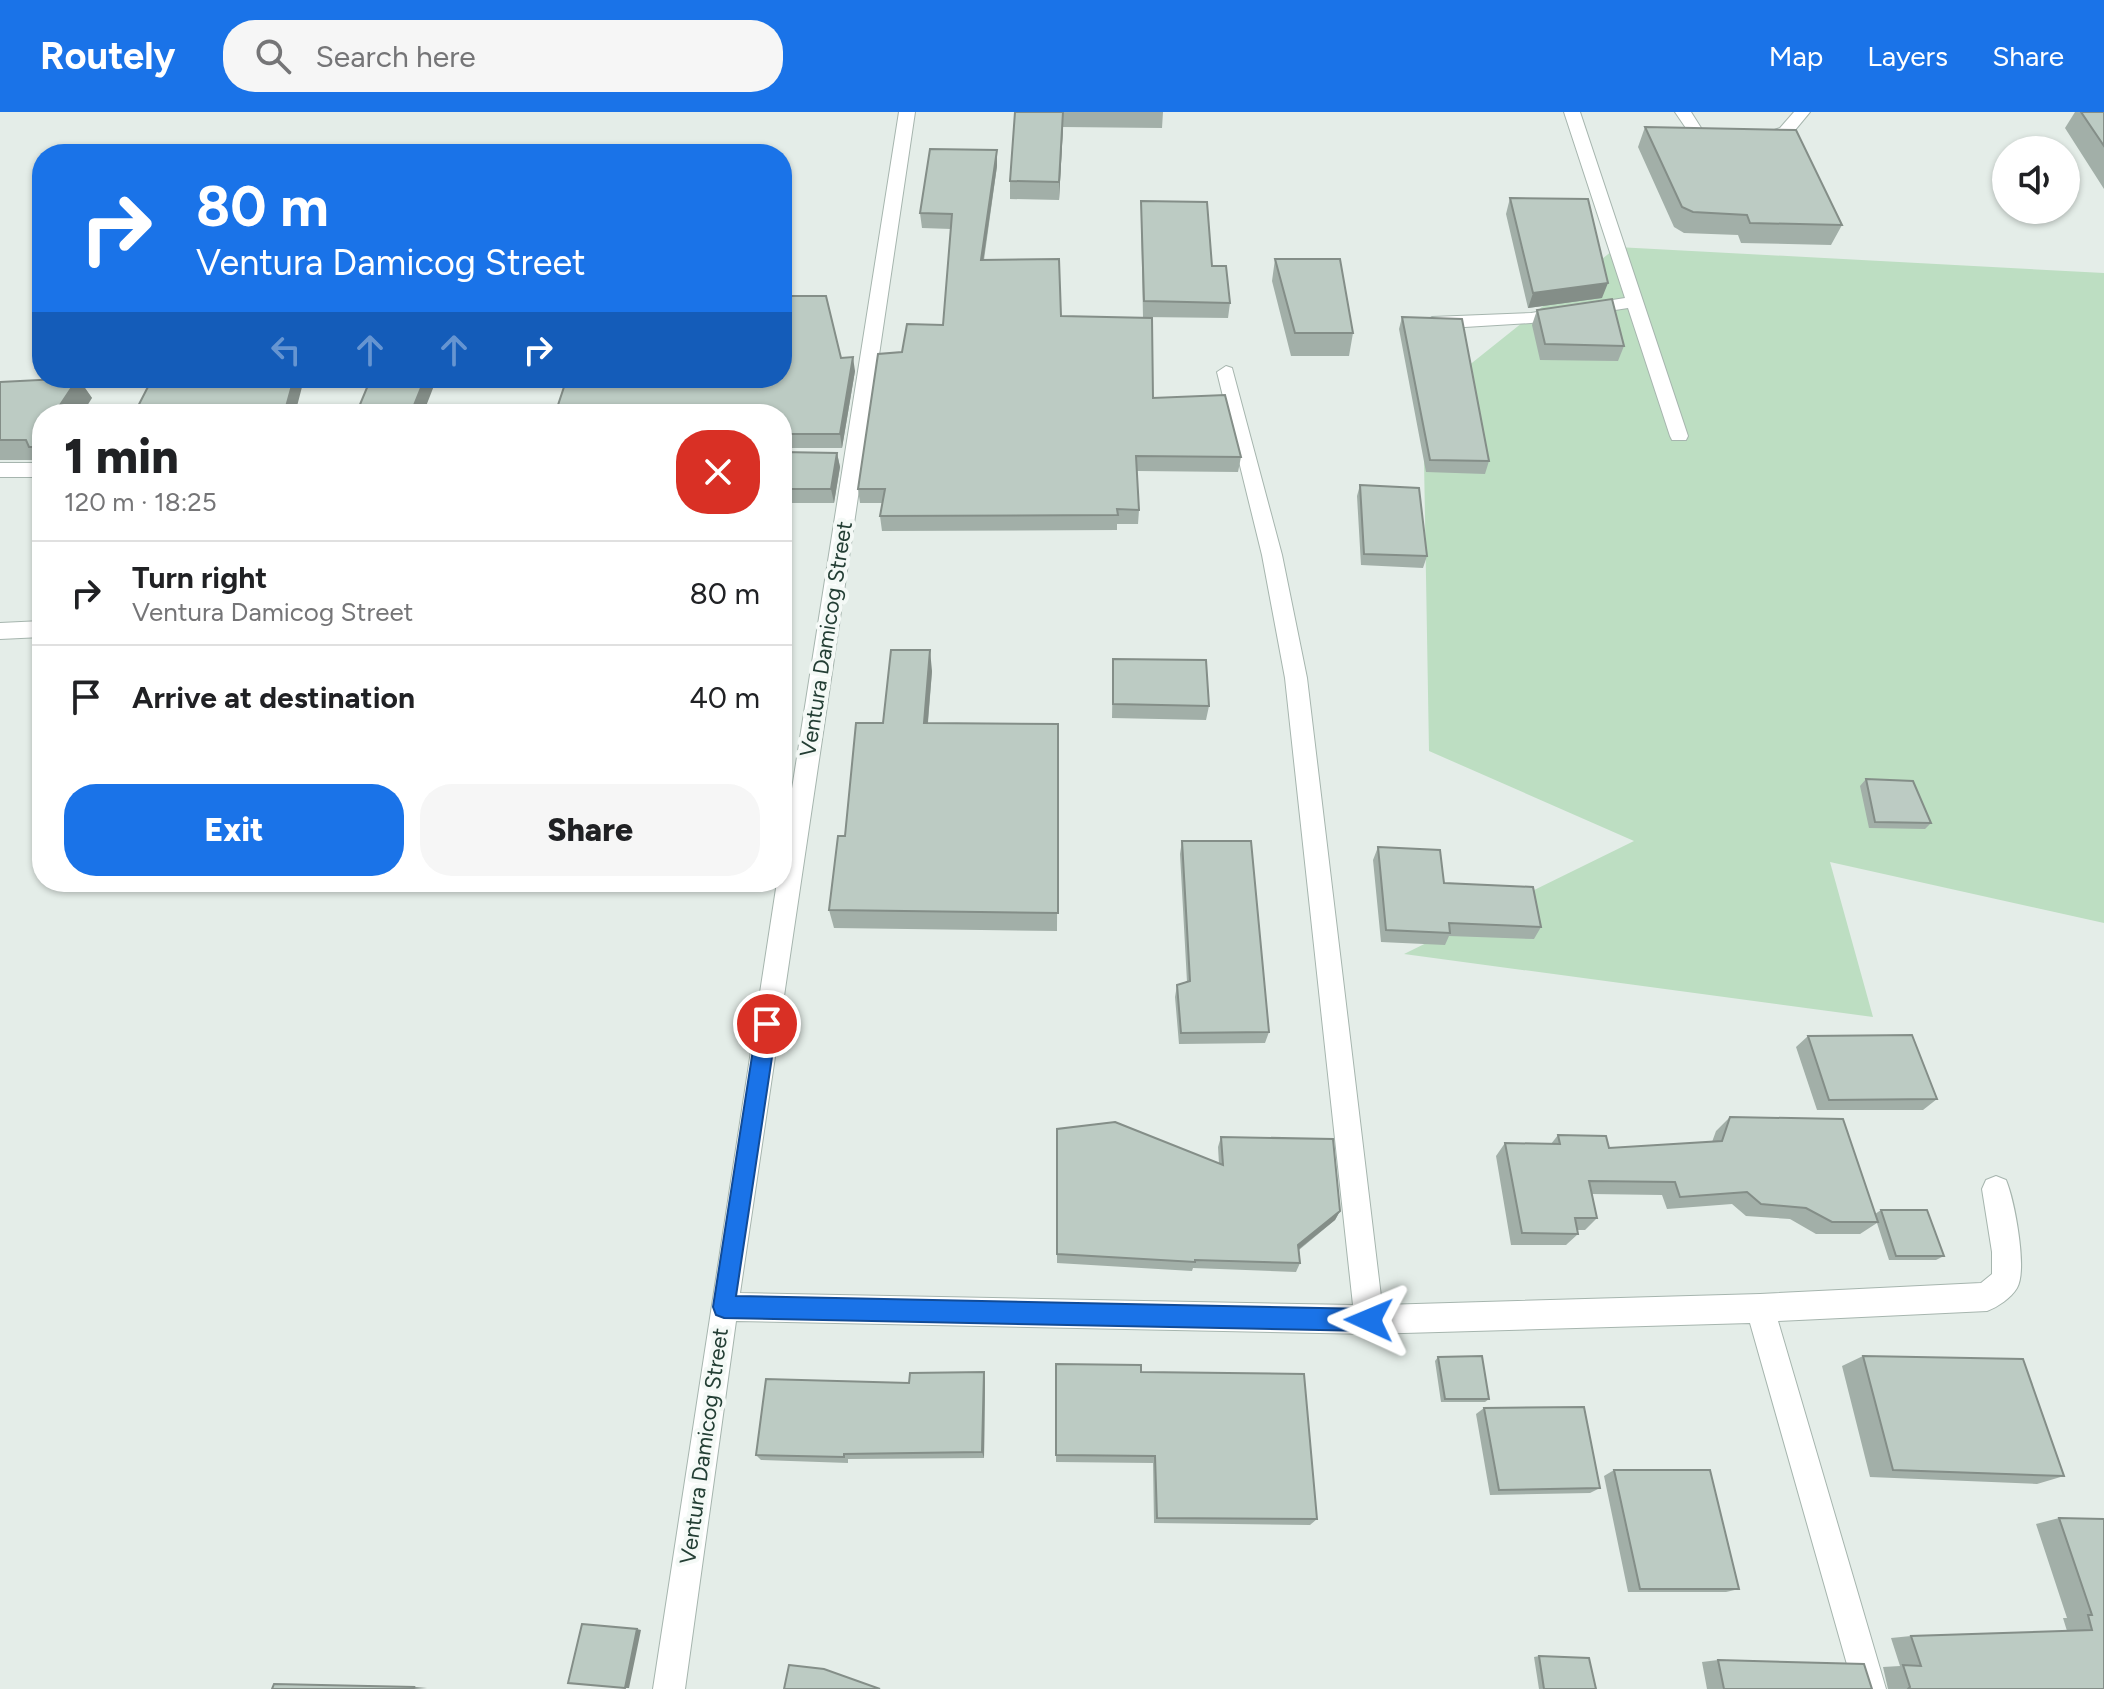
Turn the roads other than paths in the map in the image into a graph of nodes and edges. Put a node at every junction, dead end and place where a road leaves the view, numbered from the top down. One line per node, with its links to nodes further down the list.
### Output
1 (907, 112): 13 (street, Ventura Damicog Street)
2 (1572, 112): 5 (street)
3 (1683, 112): 4 (street)
4 (1802, 112)
5 (1635, 302): 6 (street); 8 (street)
6 (1429, 323)
7 (1226, 372): 18 (street)
8 (1679, 436)
9 (0, 470): 10 (street)
10 (32, 470)
11 (32, 629): 12 (street)
12 (0, 631)
13 (792, 834)
14 (784, 892): 16 (street, Ventura Damicog Street)
15 (1996, 1189): 17 (street)
16 (724, 1307): 18 (street); 19 (street, Ventura Damicog Street)
17 (1760, 1308): 18 (street); 20 (street)
18 (1369, 1320)
19 (669, 1689)
20 (1870, 1689)

